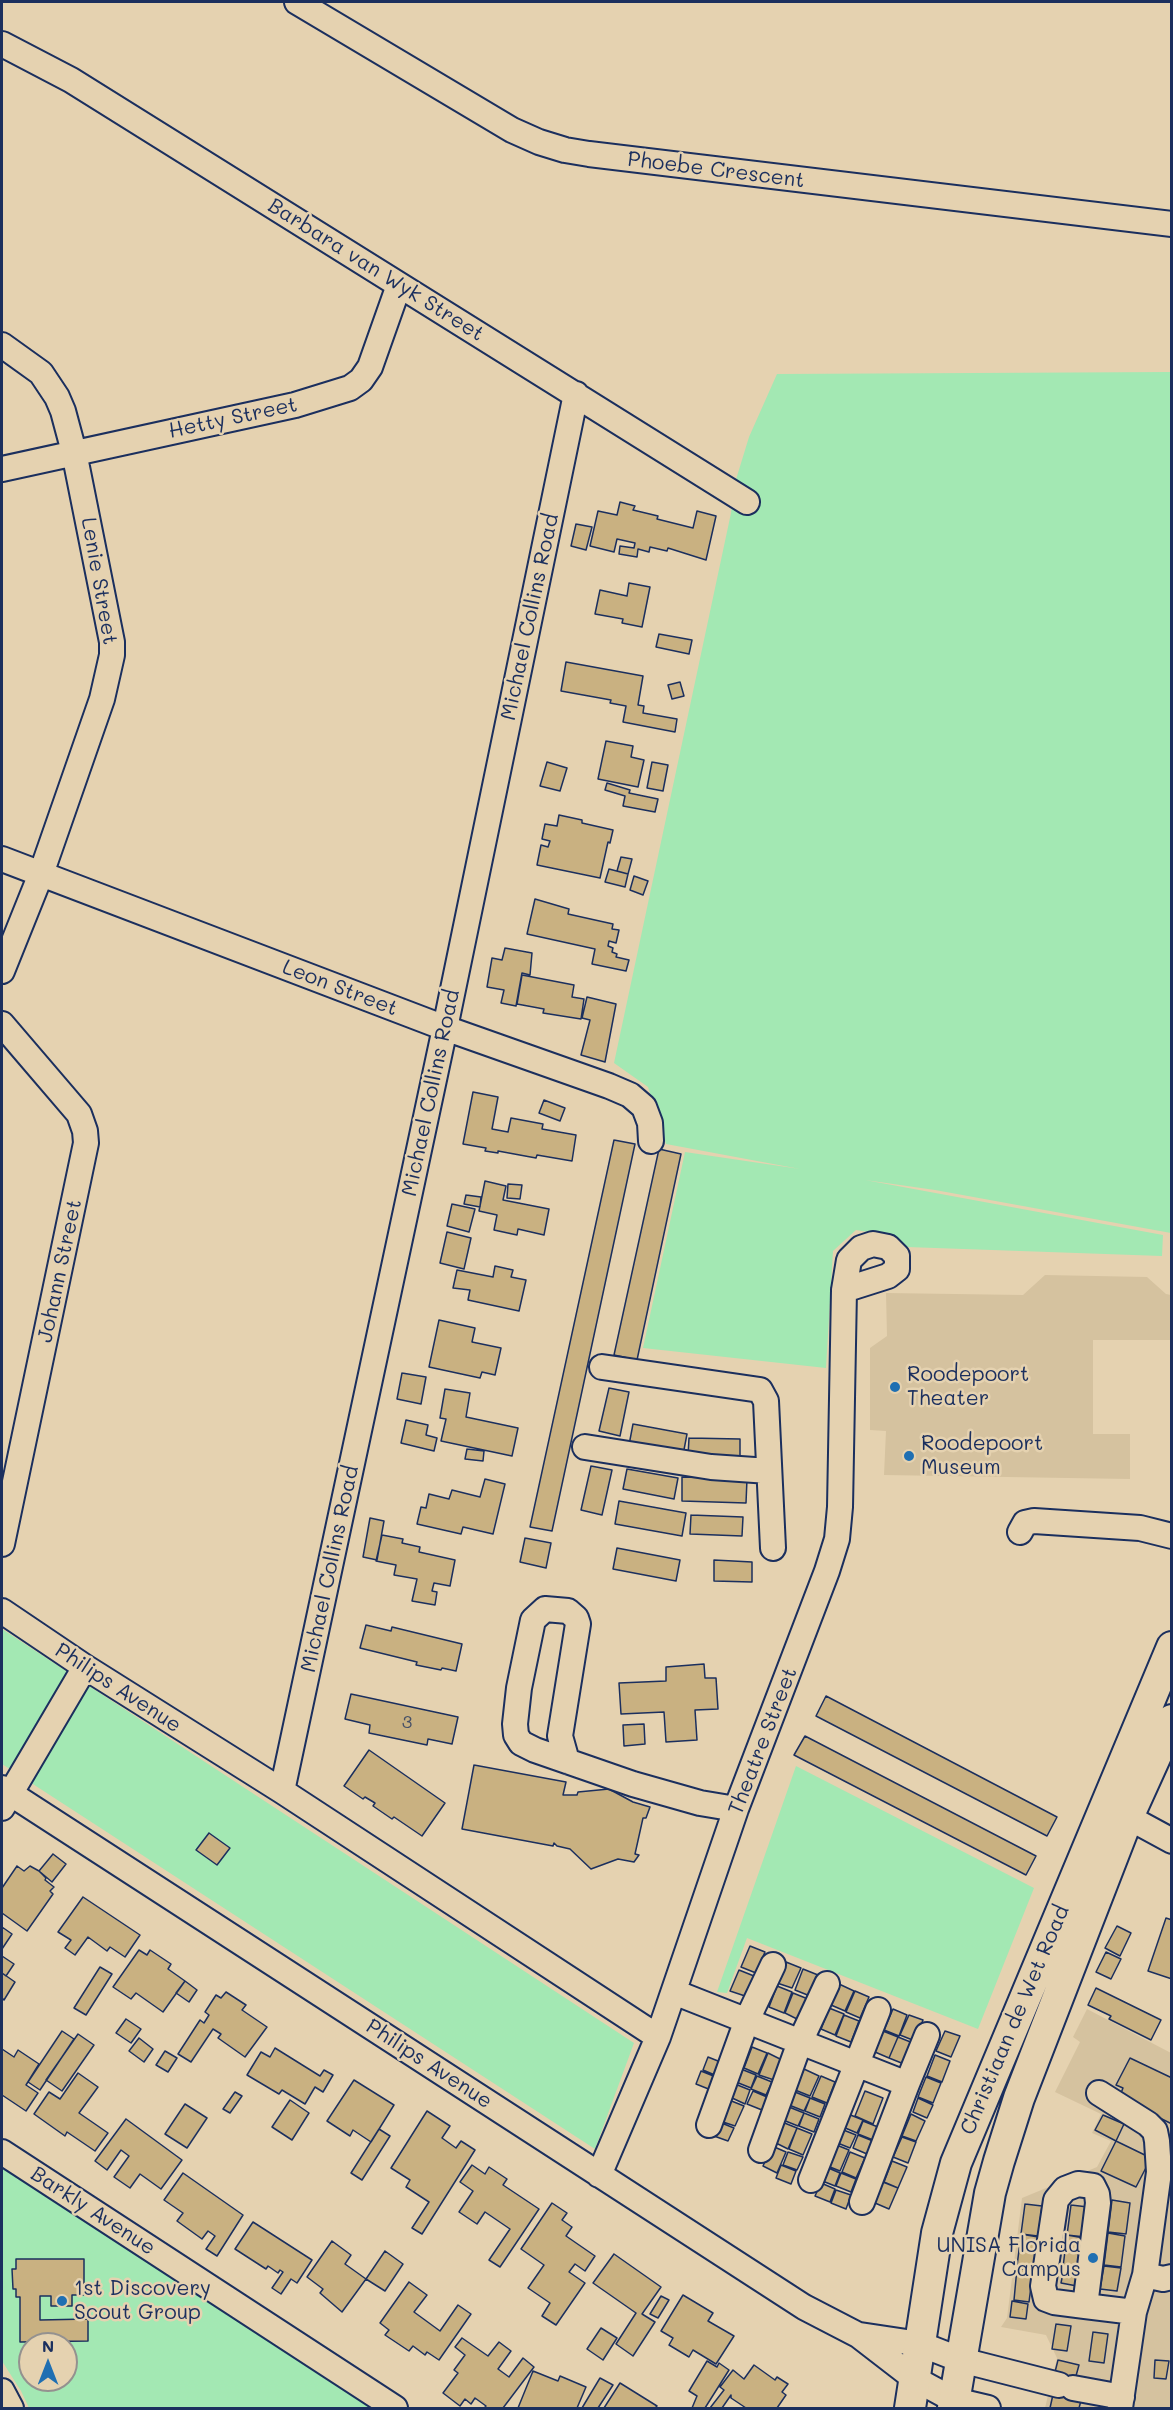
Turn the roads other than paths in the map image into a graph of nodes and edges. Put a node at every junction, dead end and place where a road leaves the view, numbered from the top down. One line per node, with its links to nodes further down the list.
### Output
1 (297, 2): 3 (street, Phoebe Crescent)
2 (2, 44): 4 (street, Barbara van Wyk Street)
3 (1172, 224)
4 (399, 285): 6 (street, Barbara van Wyk Street); 7 (street, Hetty Street)
5 (2, 345): 7 (street, Lenie Street)
6 (576, 394): 9 (street, Barbara van Wyk Street); 14 (street, Michael Collins Road)
7 (74, 452): 8 (street, Hetty Street); 11 (street, Lenie Street)
8 (2, 469)
9 (747, 502)
10 (2, 859): 11 (street, Leon Street)
11 (41, 874): 12 (street, Lenie Street); 14 (street, Leon Street)
12 (2, 971)
13 (2, 1024): 22 (street, Johann Street)
14 (445, 1028): 15 (street, Leon Street); 29 (street, Michael Collins Road)
15 (651, 1141)
16 (844, 1290): 31 (street, Theatre Street)
17 (602, 1367): 19 (street)
18 (585, 1447): 19 (street)
19 (769, 1471): 23 (street)
20 (1020, 1532): 21 (street)
21 (1172, 1536)
22 (2, 1544)
23 (773, 1548)
24 (2, 1611): 26 (street, Philips Avenue)
25 (1172, 1647): 32 (main road, Christiaan de Wet Road)
26 (85, 1667): 29 (street, Philips Avenue); 30 (street)
27 (1172, 1720): 32 (main road, Christiaan de Wet Road)
28 (567, 1761): 28 (street); 31 (street)
29 (282, 1791): 40 (street, Philips Avenue)
30 (5, 1797): 48 (street, Philips Avenue)
31 (736, 1809): 36 (street, Theatre Street)
32 (1117, 1811): 33 (street); 56 (main road, Christiaan de Wet Road); 57 (main road, Christiaan de Wet Road)
33 (1172, 1841)
34 (773, 1965): 38 (street)
35 (827, 1984): 41 (street)
36 (674, 1992): 38 (street); 40 (street, Theatre Street)
37 (878, 2010): 42 (street)
38 (747, 2020): 41 (street); 45 (street)
39 (927, 2035): 43 (street)
40 (658, 2037): 48 (street, Theatre Street)
41 (800, 2042): 42 (street); 46 (street)
42 (855, 2064): 43 (street); 49 (street)
43 (907, 2084): 50 (street)
44 (1099, 2093): 51 (street)
45 (709, 2125)
46 (761, 2150)
47 (2, 2151): 63 (street, Barkly Avenue)
48 (599, 2175): 55 (street, Philips Avenue)
49 (811, 2180)
50 (862, 2202)
51 (1145, 2275): 52 (street); 54 (street)
52 (1172, 2277)
53 (1085, 2306): 53 (street); 54 (street)
54 (1134, 2312): 60 (street)
55 (858, 2335): 56 (street, Philips Avenue); 58 (street, Philips Avenue)
56 (920, 2344): 57 (street, Philips Avenue); 58 (main road, Christiaan de Wet Road)
57 (961, 2360): 60 (street, Philips Avenue); 61 (main road, Christiaan de Wet Road)
58 (915, 2379): 61 (street, Philips Avenue); 64 (main road, Christiaan de Wet Road)
59 (2, 2391): 62 (street)
60 (1121, 2403)
61 (953, 2404): 65 (street, Philips Avenue)
62 (11, 2409)
63 (395, 2409)
64 (910, 2409)
65 (988, 2409)

